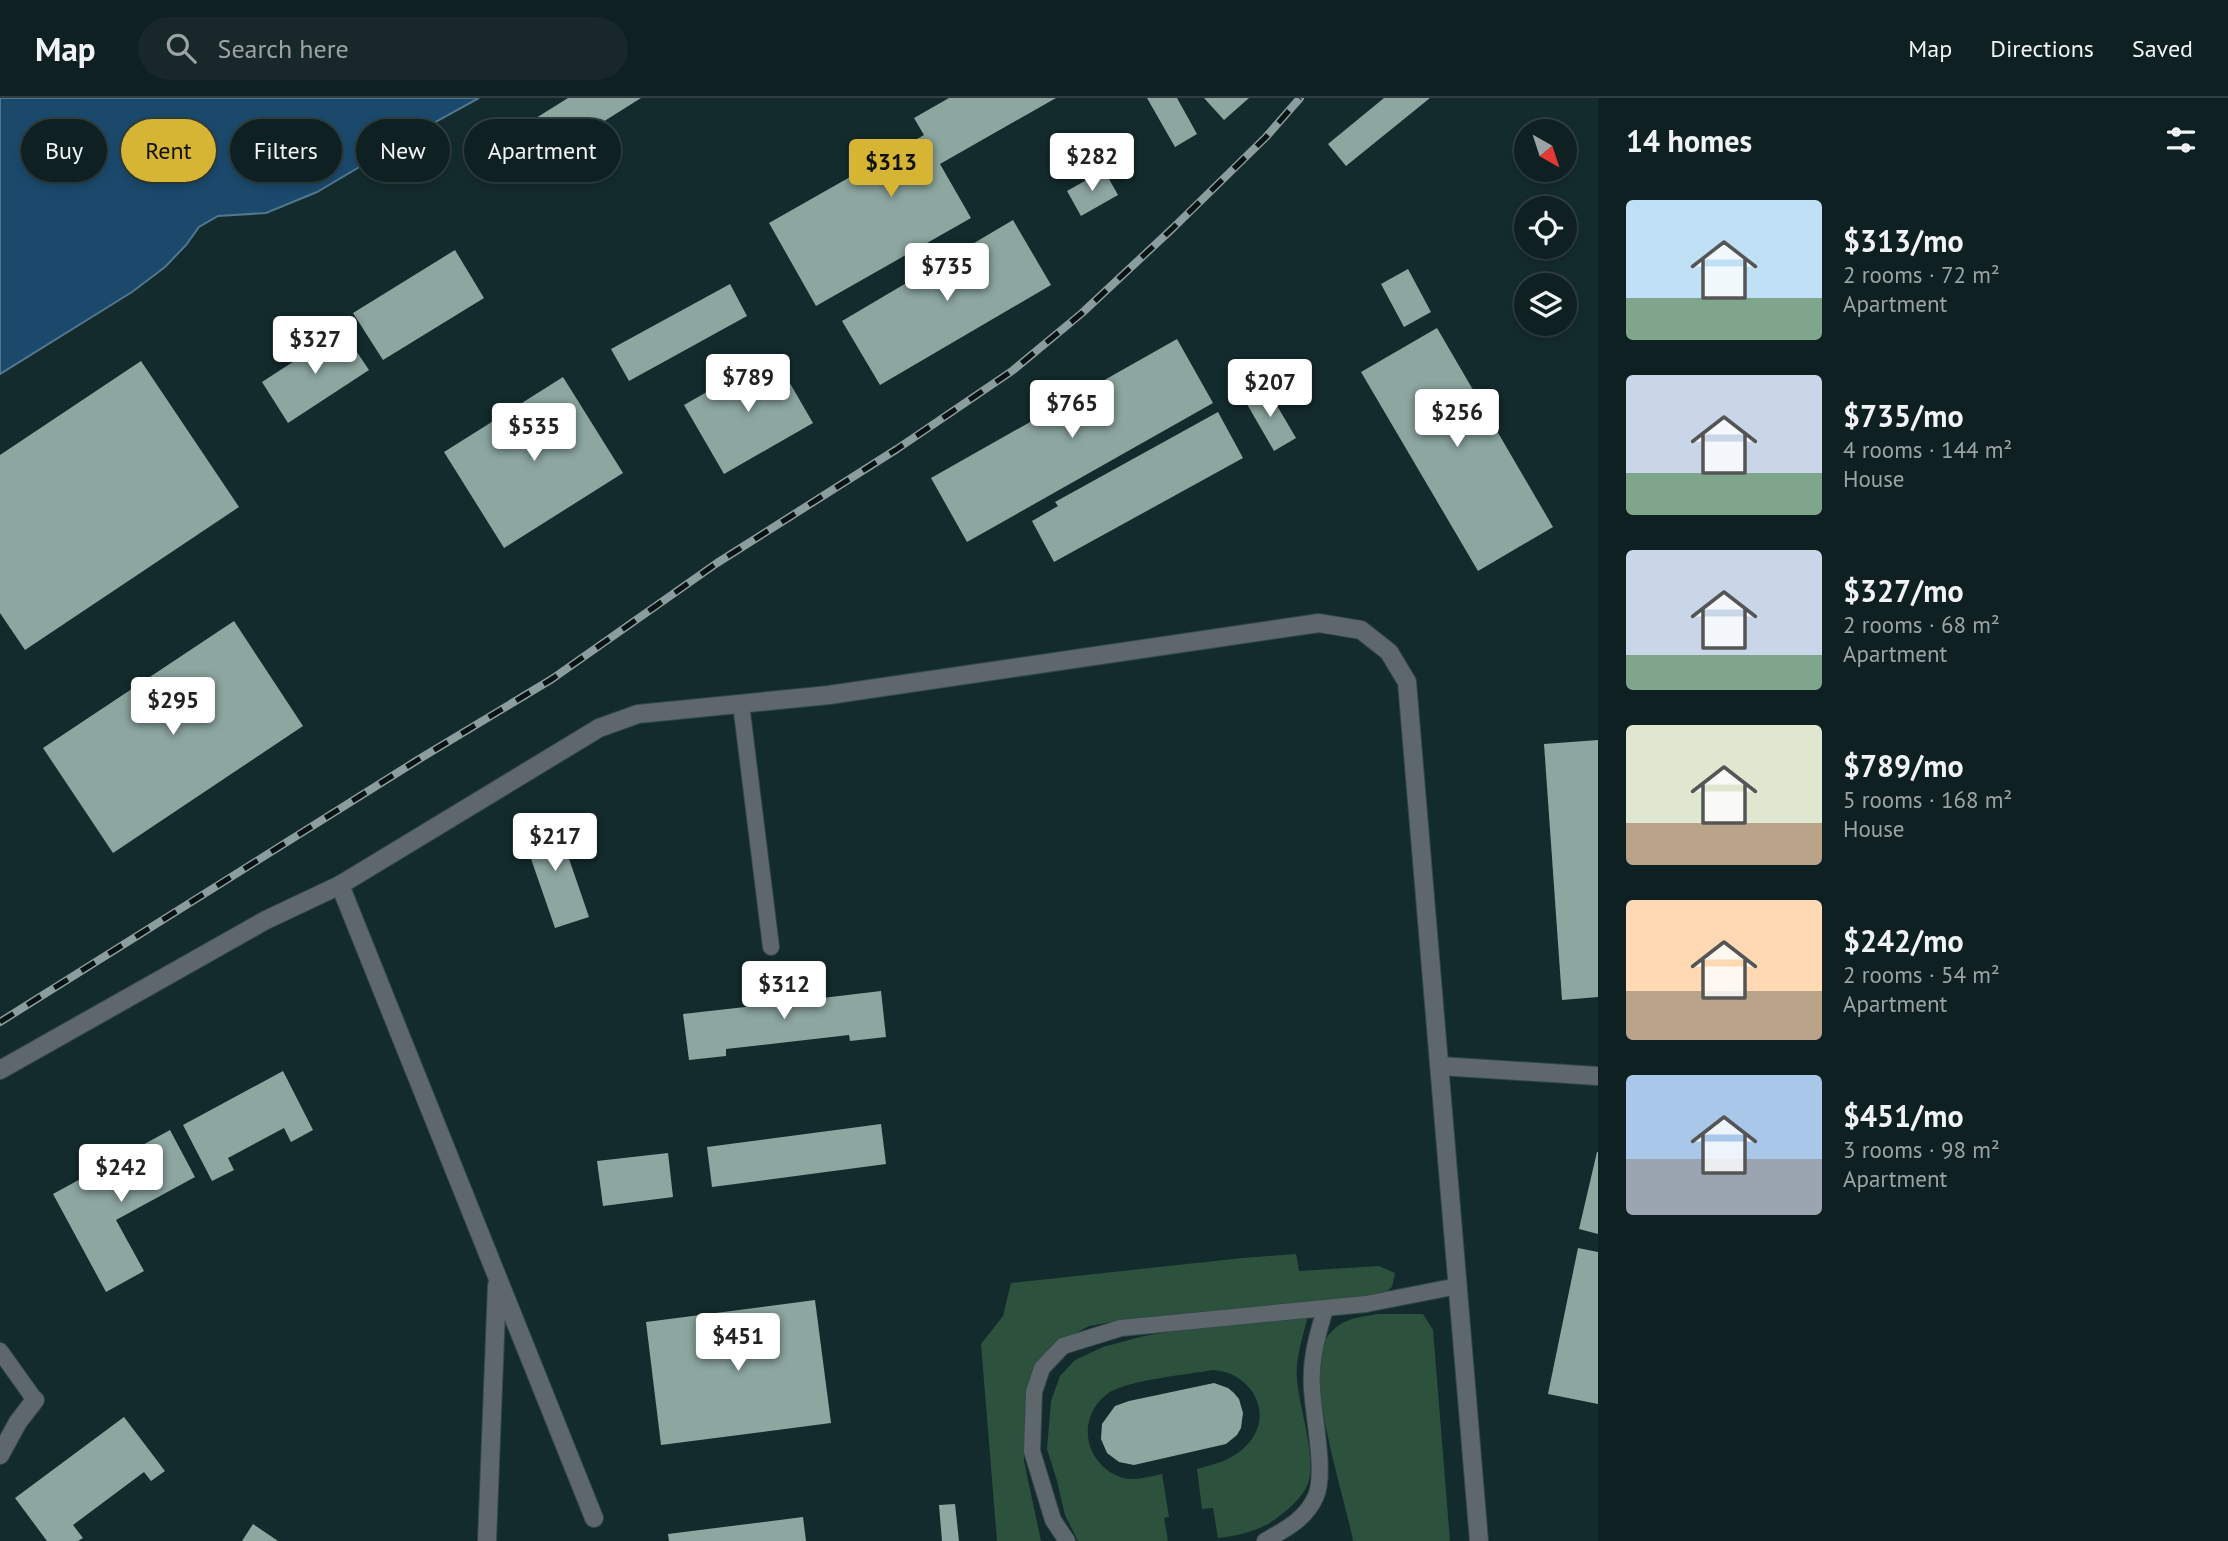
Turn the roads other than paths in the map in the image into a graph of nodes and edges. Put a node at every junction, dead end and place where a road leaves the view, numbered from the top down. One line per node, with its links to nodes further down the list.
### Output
1 (741, 704): 2 (street); 3 (lane); 4 (street)
2 (340, 885): 5 (street); 7 (street)
3 (771, 947)
4 (1440, 1066): 6 (street); 8 (street)
5 (0, 1070)
6 (1598, 1076)
7 (497, 1278): 13 (street); 14 (street)
8 (1458, 1286): 9 (lane); 17 (street)
9 (1325, 1309): 15 (lane); 16 (lane)
10 (0, 1351): 11 (lane)
11 (35, 1400): 12 (street)
12 (0, 1455)
13 (594, 1518)
14 (487, 1541)
15 (1067, 1541)
16 (1265, 1541)
17 (1479, 1541)

